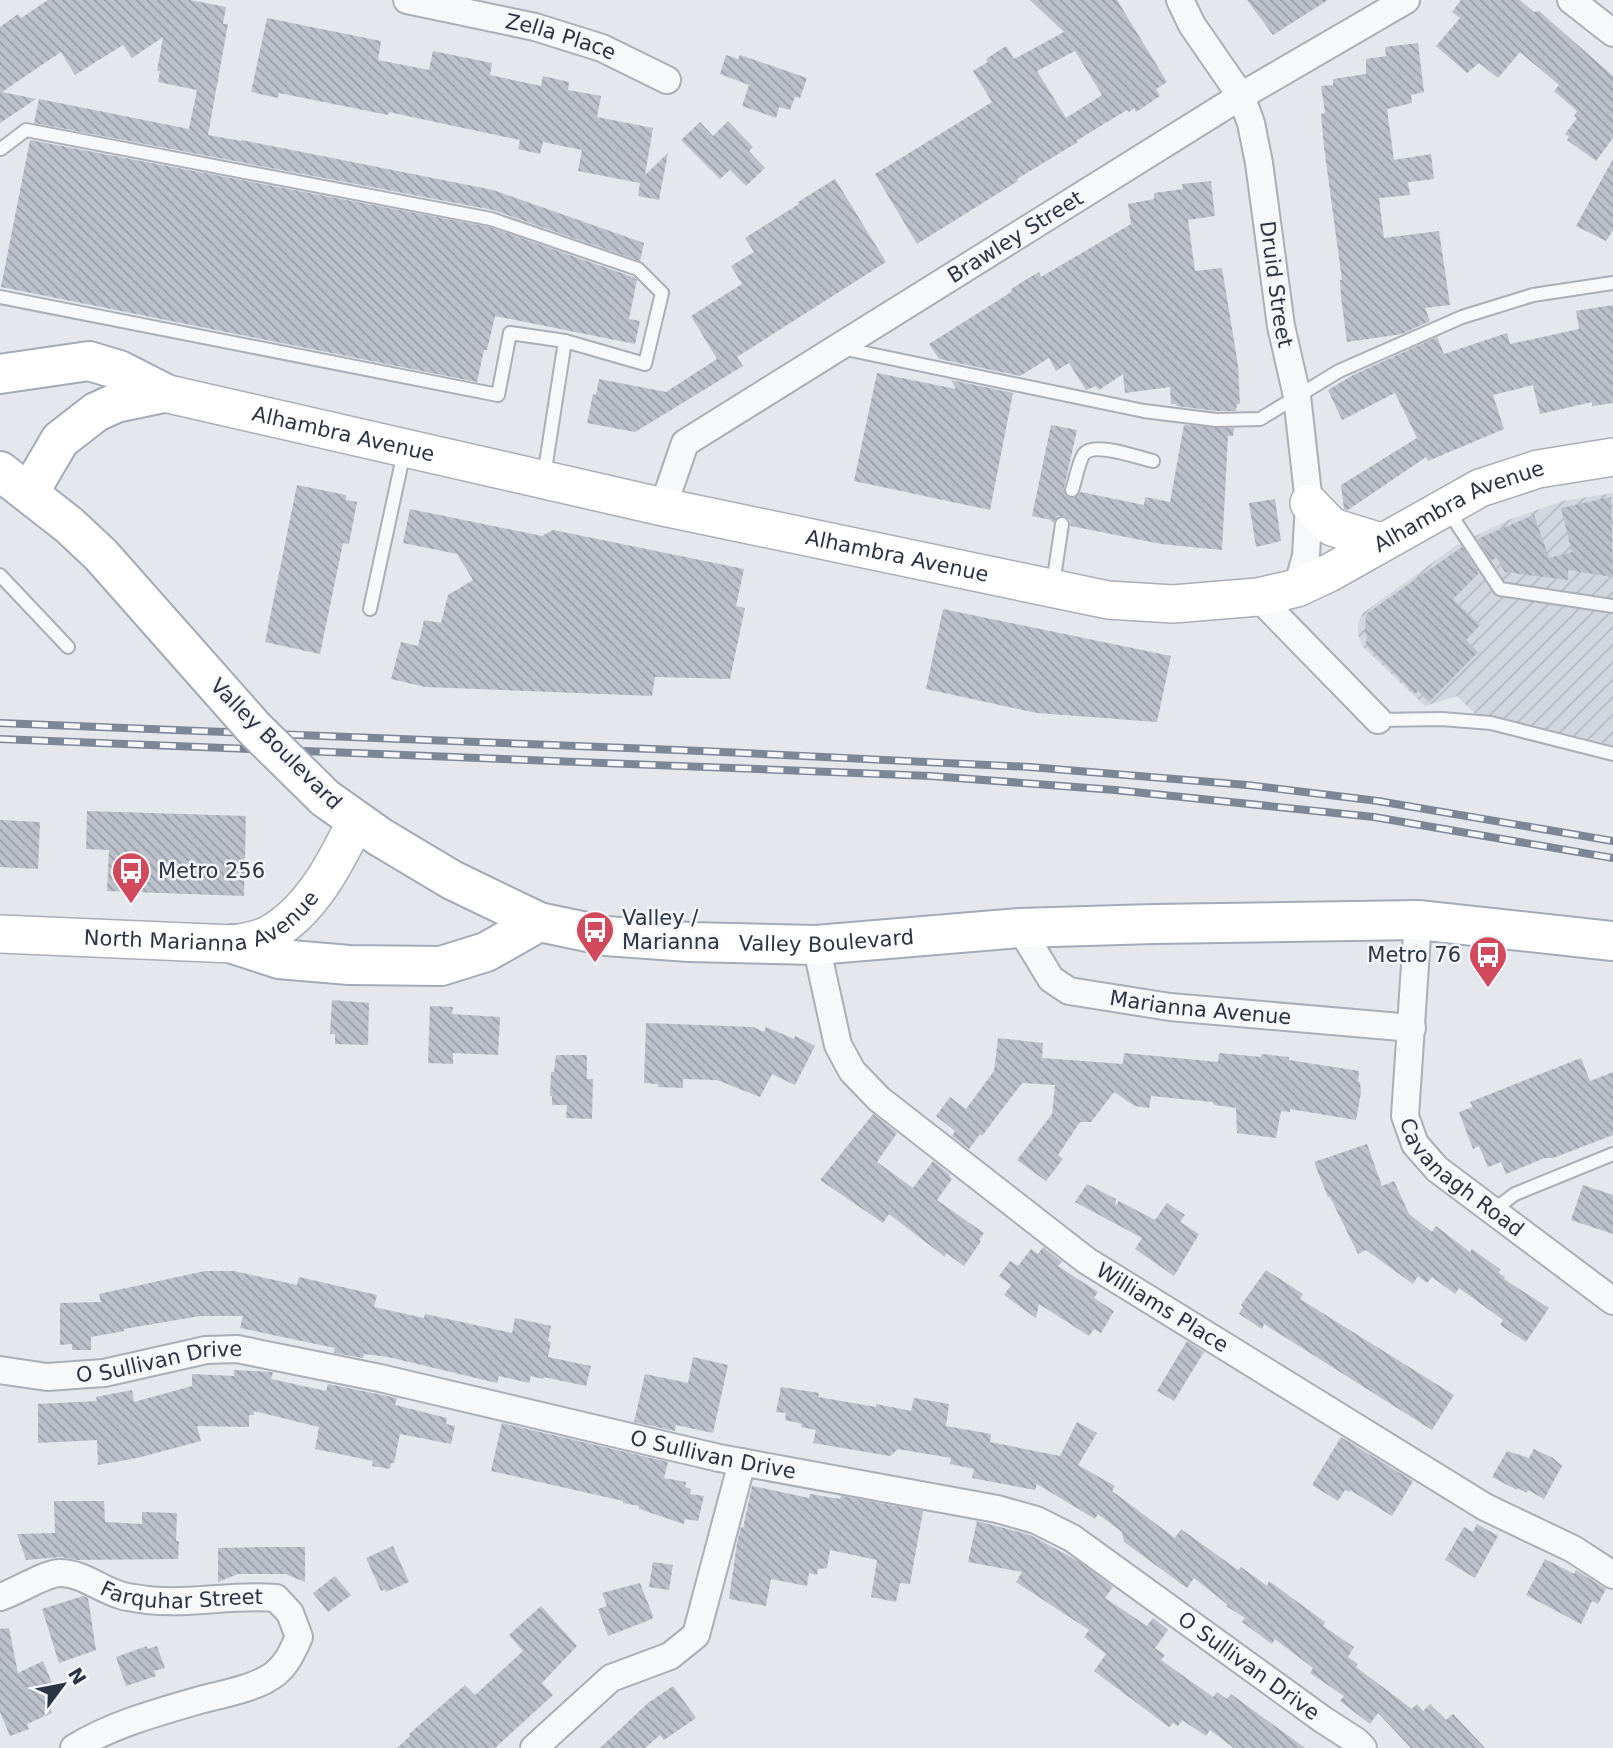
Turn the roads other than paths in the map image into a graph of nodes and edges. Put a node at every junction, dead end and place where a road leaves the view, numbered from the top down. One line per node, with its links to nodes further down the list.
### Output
1 (407, 0): 6 (street, Zella Place)
2 (1180, 0): 7 (street, Druid Street)
3 (1406, 0): 7 (street, Brawley Street)
4 (1571, 0): 5 (street)
5 (1613, 33)
6 (667, 80)
7 (1241, 96): 12 (street, Brawley Street); 15 (street, Druid Street)
8 (0, 150): 11 (lane)
9 (1613, 283): 15 (lane)
10 (0, 297): 11 (lane)
11 (565, 341): 19 (lane)
12 (839, 348): 15 (lane); 23 (street, Brawley Street)
13 (0, 374): 14 (main road)
14 (164, 393): 16 (main road, Alhambra Avenue); 20 (main road)
15 (1297, 396): 22 (street, Druid Street)
16 (405, 448): 19 (main road, Alhambra Avenue); 32 (lane)
17 (1613, 457): 24 (main road, Alhambra Avenue)
18 (1153, 461): 21 (lane)
19 (544, 480): 23 (main road, Alhambra Avenue)
20 (15, 482): 36 (main road, Valley Boulevard, bridge)
21 (1072, 490)
22 (1308, 503): 26 (main road); 29 (street, Druid Street)
23 (663, 507): 28 (main road, Alhambra Avenue)
24 (1446, 507): 26 (main road, Alhambra Avenue); 31 (lane)
25 (1062, 524): 28 (lane)
26 (1381, 542): 29 (main road, Alhambra Avenue)
27 (0, 575): 33 (lane)
28 (1052, 588): 30 (main road, Alhambra Avenue)
29 (1297, 588): 30 (main road, Alhambra Avenue)
30 (1258, 597): 34 (street)
31 (1613, 606)
32 (370, 609)
33 (68, 647)
34 (1378, 720): 35 (lane)
35 (1613, 754)
36 (356, 821): 38 (main road, Valley Boulevard); 42 (main road, North Marianna Avenue)
37 (1418, 920): 39 (main road, Valley Boulevard); 41 (main road, Valley Boulevard); 44 (street, Cavanagh Road)
38 (539, 922): 42 (main road); 43 (main road, Valley Boulevard)
39 (1020, 928): 43 (main road, Valley Boulevard); 44 (street, Marianna Avenue)
40 (0, 934): 42 (main road, North Marianna Avenue)
41 (1613, 941)
42 (233, 944)
43 (816, 945): 50 (street, Williams Place)
44 (1412, 1028): 46 (street, Cavanagh Road)
45 (1613, 1154): 46 (lane)
46 (1492, 1211): 47 (street, Cavanagh Road)
47 (1613, 1301)
48 (0, 1370): 49 (street, O Sullivan Drive)
49 (742, 1462): 53 (street); 54 (street, O Sullivan Drive)
50 (1613, 1575)
51 (0, 1597): 52 (street, Farquhar Street)
52 (74, 1748)
53 (534, 1748)
54 (1363, 1748)

